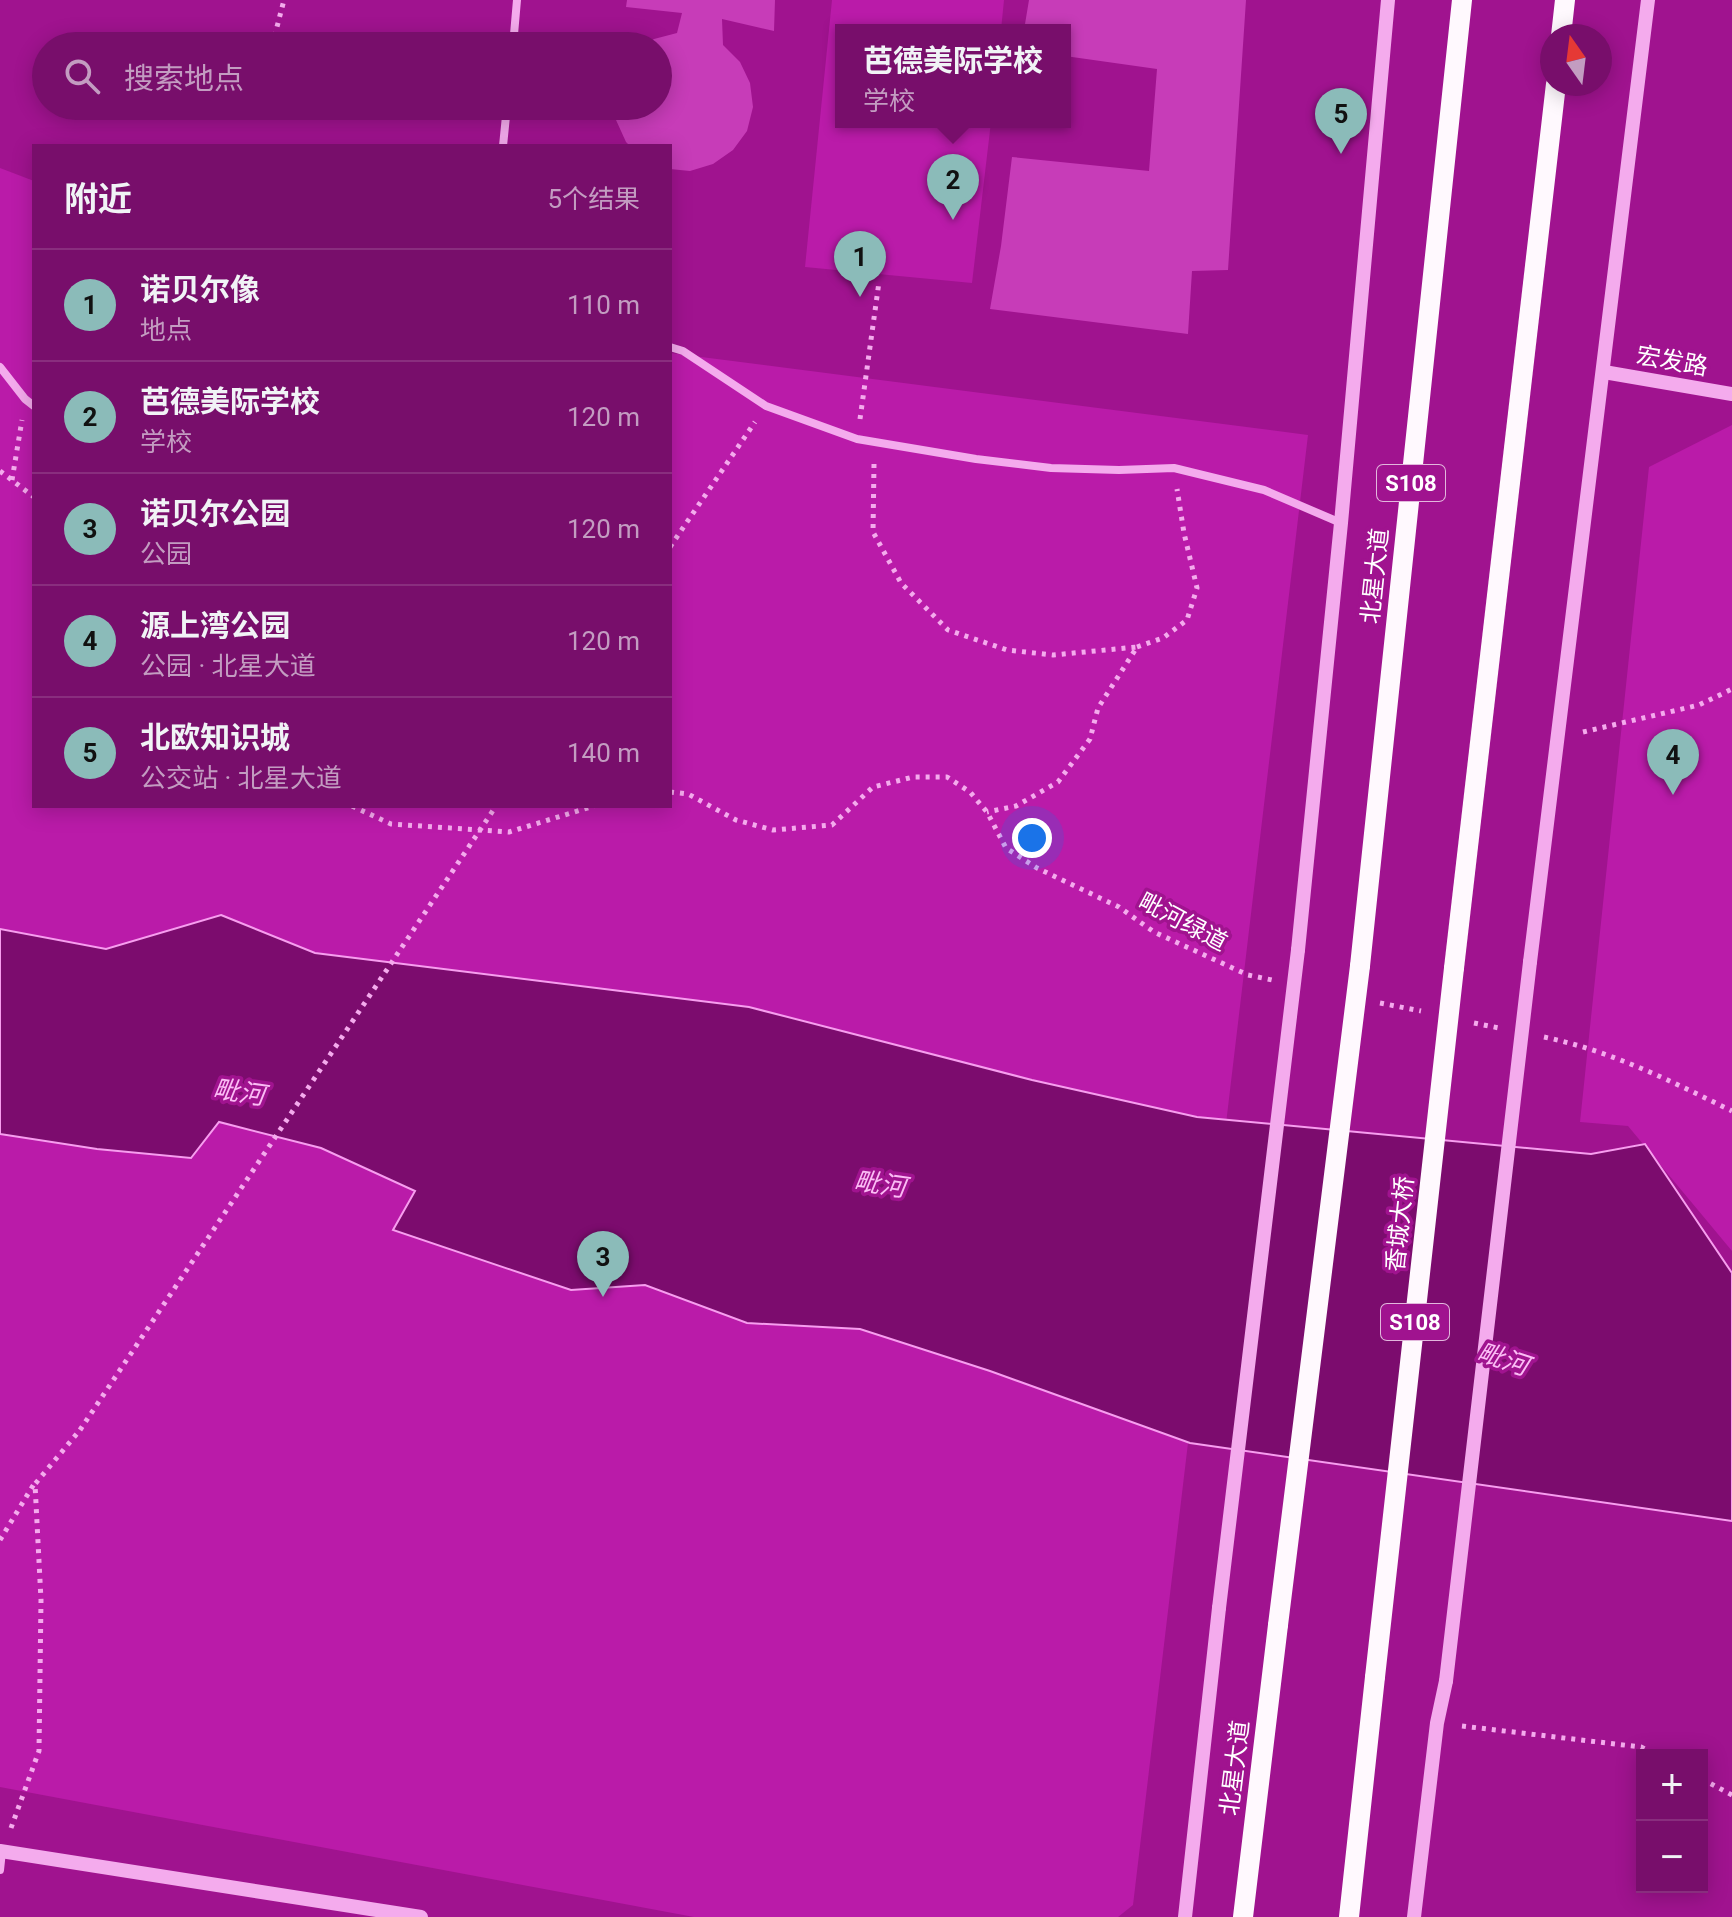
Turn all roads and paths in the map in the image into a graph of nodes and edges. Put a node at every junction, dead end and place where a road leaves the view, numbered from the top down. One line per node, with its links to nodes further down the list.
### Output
1 (284, 0): 8 (path)
2 (517, 0): 9 (street)
3 (1388, 0): 27 (street)
4 (1462, 0): 54 (main road, 北星大道 / S108, bridge)
5 (1565, 0): 7 (main road)
6 (1648, 0): 16 (street)
7 (1562, 24)
8 (276, 32)
9 (514, 32)
10 (1555, 96): 55 (main road, 香城大桥 / S108, bridge)
11 (506, 120): 12 (street)
12 (503, 144)
13 (879, 282): 21 (path)
14 (672, 348): 20 (street)
15 (0, 367): 18 (street)
16 (1604, 372): 17 (street, 宏发路); 31 (street)
17 (1732, 394)
18 (25, 399): 19 (street); 25 (path)
19 (32, 404)
20 (766, 406): 21 (street); 28 (path)
21 (857, 439): 22 (street)
22 (874, 443): 23 (street); 29 (path)
23 (1174, 468): 27 (street); 29 (path)
24 (0, 471): 25 (path)
25 (12, 480): 26 (path)
26 (32, 495)
27 (1341, 523): 53 (street, bridge)
28 (672, 544)
29 (1137, 647): 36 (path)
30 (1732, 689): 31 (path)
31 (1558, 737): 46 (street, bridge)
32 (672, 792): 36 (path, 毗河绿道)
33 (356, 808): 35 (path)
34 (495, 808): 44 (path, bridge)
35 (587, 808)
36 (987, 812): 37 (path, 毗河绿道)
37 (1279, 982)
38 (1371, 1001): 39 (path)
39 (1433, 1014)
40 (1464, 1020): 41 (path)
41 (1510, 1030)
42 (1541, 1037): 43 (path)
43 (1732, 1111)
44 (35, 1484): 45 (path); 50 (path)
45 (0, 1540)
46 (1437, 1723): 47 (path); 56 (street)
47 (1645, 1749)
48 (1708, 1782): 49 (path)
49 (1732, 1795)
50 (1, 1851): 51 (street); 52 (street)
51 (0, 1870)
52 (421, 1917)
53 (1185, 1917)
54 (1243, 1917)
55 (1349, 1917)
56 (1414, 1917)

